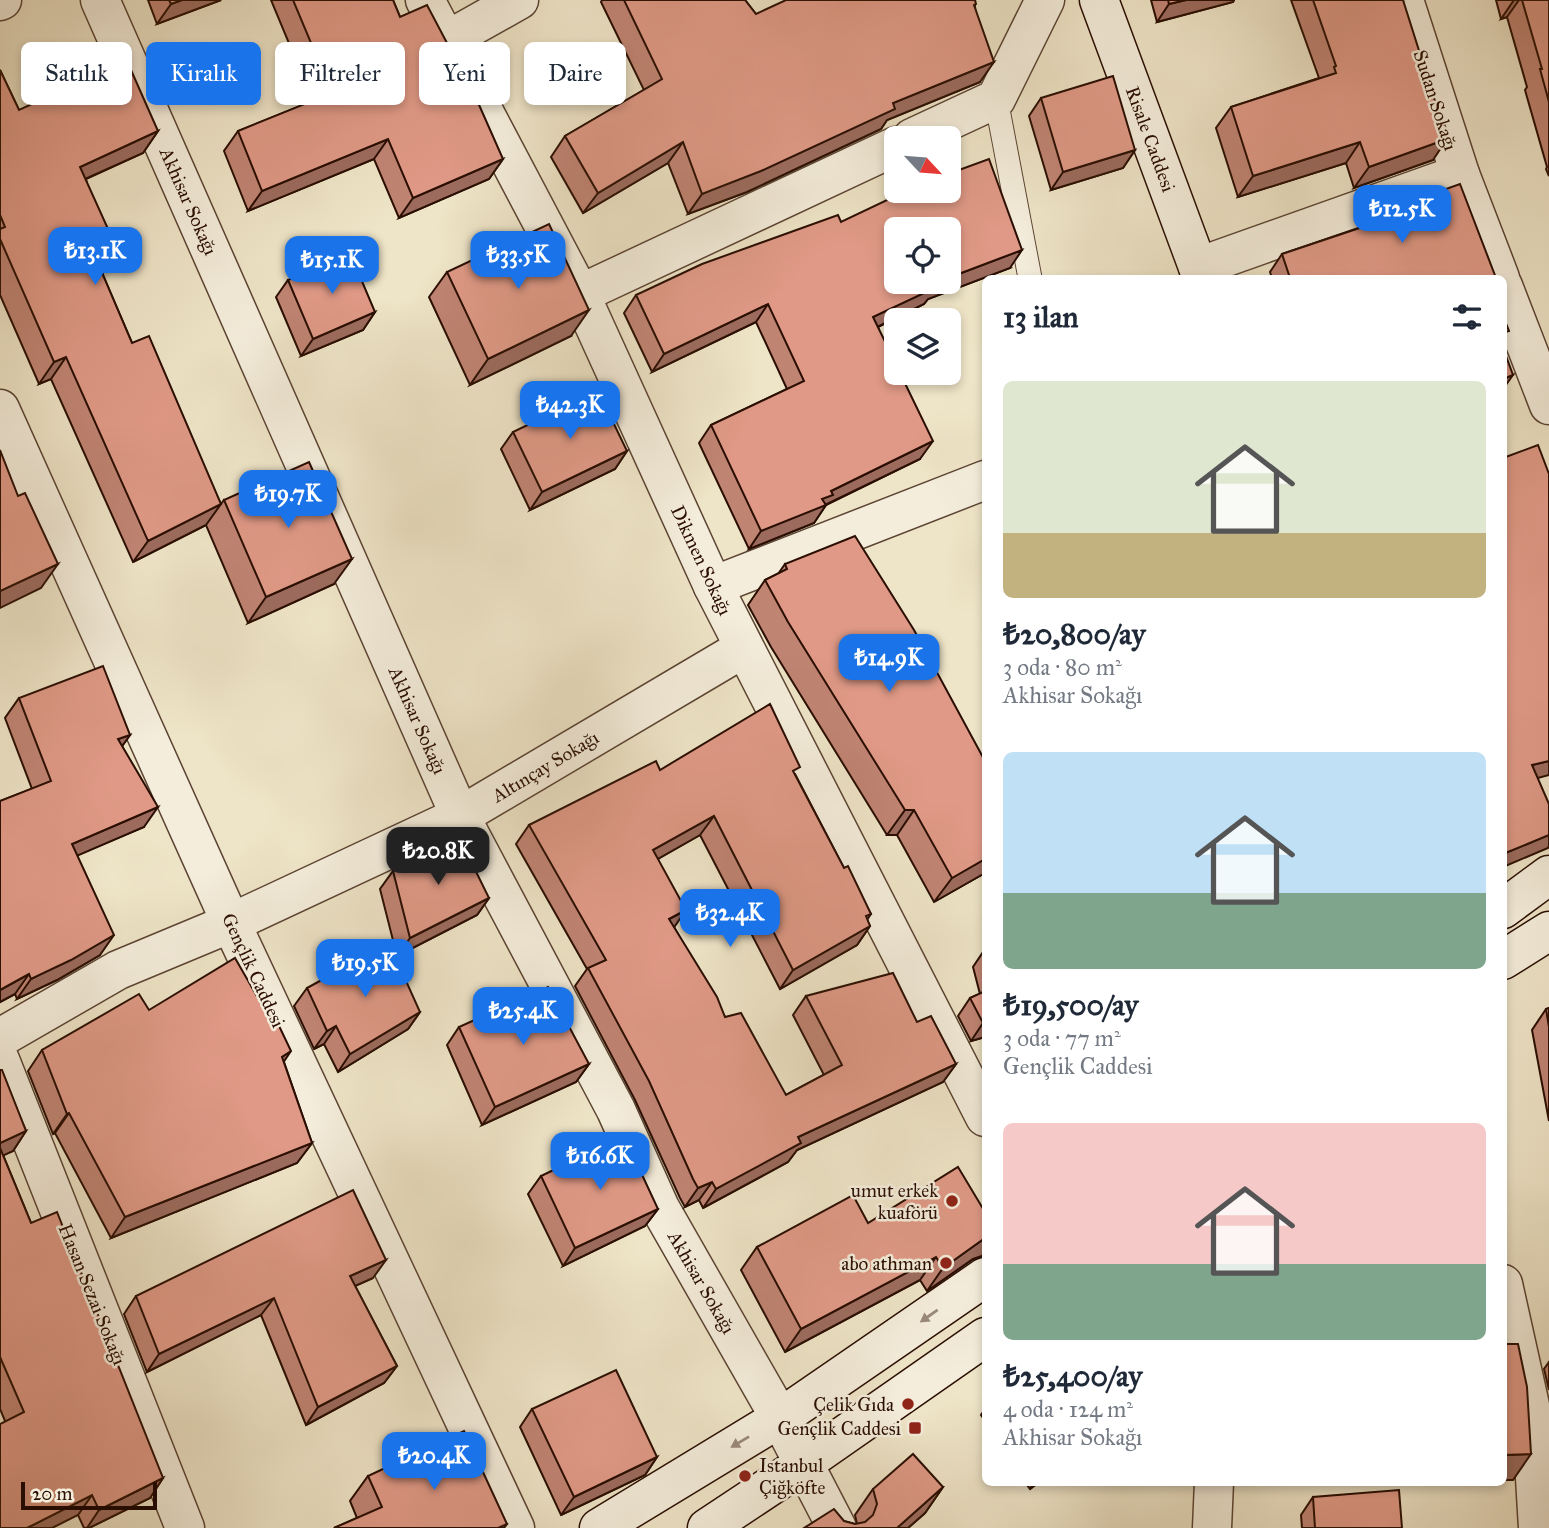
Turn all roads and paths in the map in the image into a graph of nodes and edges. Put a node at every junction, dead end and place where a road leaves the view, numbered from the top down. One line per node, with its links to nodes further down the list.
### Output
1 (100, 0): 22 (street, Akhisar Sokağı)
2 (425, 0): 7 (street, Dikmen Sokağı)
3 (519, 0): 7 (street)
4 (1045, 0): 8 (street)
5 (1100, 0): 12 (street, Risale Caddesi)
6 (1404, 0): 11 (street, Sudan Sokağı)
7 (446, 41): 15 (street, Dikmen Sokağı)
8 (996, 99): 9 (street); 13 (lane)
9 (938, 126)
10 (884, 152): 15 (street)
11 (1460, 174): 12 (street); 14 (street, Sudan Sokağı)
12 (1200, 272)
13 (1029, 275)
14 (1499, 275)
15 (580, 294): 20 (street, Dikmen Sokağı)
16 (1507, 296): 17 (street)
17 (1549, 405)
18 (0, 409): 25 (street, Gençlik Caddesi)
19 (982, 481): 20 (street)
20 (713, 586): 21 (street, Dikmen Sokağı)
21 (744, 648): 22 (street, Altınçay Sokağı); 30 (street, Dikmen Sokağı)
22 (460, 816): 25 (street, Altınçay Sokağı); 34 (street, Akhisar Sokağı)
23 (1549, 875): 24 (street)
24 (1507, 906)
25 (231, 923): 28 (street, Altınçay Sokağı); 38 (street, Gençlik Caddesi)
26 (1549, 931): 27 (street)
27 (1507, 957)
28 (0, 1038)
29 (0, 1060): 37 (street, Hasan Sezai Sokağı)
30 (982, 1111)
31 (982, 1279): 34 (street, one-way to 34)
32 (1507, 1302): 43 (street)
33 (982, 1339): 35 (street)
34 (780, 1418): 35 (street, Akhisar Sokağı); 39 (street, one-way to 39)
35 (803, 1463): 40 (street); 41 (street, Akhisar Sokağı)
36 (1214, 1486): 42 (street)
37 (185, 1528)
38 (515, 1528)
39 (599, 1528)
40 (707, 1528)
41 (837, 1528)
42 (1212, 1528)
43 (1538, 1528)

